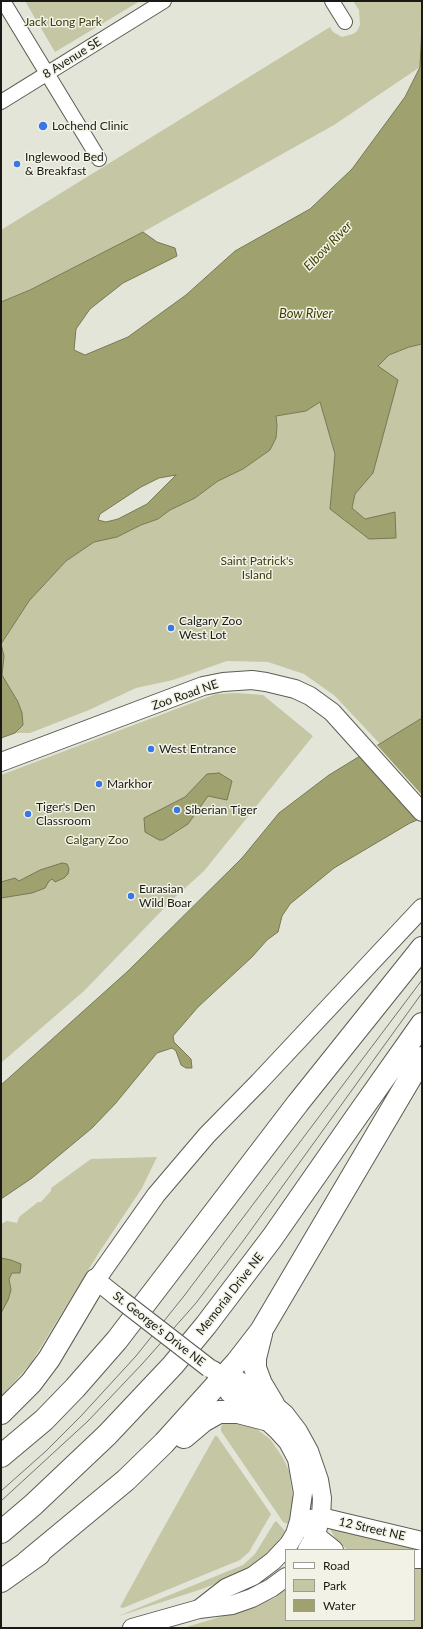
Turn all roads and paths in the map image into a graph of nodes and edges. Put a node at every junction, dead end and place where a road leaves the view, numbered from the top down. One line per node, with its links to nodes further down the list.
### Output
1 (3, 1): 5 (street)
2 (164, 1): 5 (street, 8 Avenue SE)
3 (332, 1): 4 (street)
4 (345, 22)
5 (47, 74): 6 (street, 8 Avenue SE); 7 (street)
6 (1, 102)
7 (99, 159)
8 (1, 762): 9 (street, Zoo Road NE)
9 (422, 812)
10 (422, 908): 14 (street)
11 (422, 948): 19 (highway)
12 (422, 1024): 22 (highway, Memorial Drive NE)
13 (422, 1058): 15 (highway)
14 (96, 1280): 16 (street, St. George's Drive NE, bridge); 18 (highway)
15 (261, 1331): 16 (highway); 17 (highway)
16 (215, 1372): 17 (street, St. George's Drive NE); 27 (highway)
17 (269, 1412): 20 (street, St. George's Drive NE); 21 (street, St. George's Drive NE); 27 (highway)
18 (1, 1413)
19 (1, 1456)
20 (321, 1517): 21 (street); 23 (street, St. George's Drive NE); 24 (street, 12 Street NE)
21 (299, 1521): 23 (street); 30 (street, St. George's Drive NE)
22 (1, 1532)
23 (316, 1534): 25 (street, St. George's Drive NE); 26 (street)
24 (422, 1541)
25 (308, 1549)
26 (333, 1549)
27 (27, 1562): 29 (highway)
28 (285, 1578): 30 (street, St. George's Drive NE)
29 (1, 1581)
30 (199, 1609): 31 (street, St. George's Drive NE)
31 (132, 1628)

